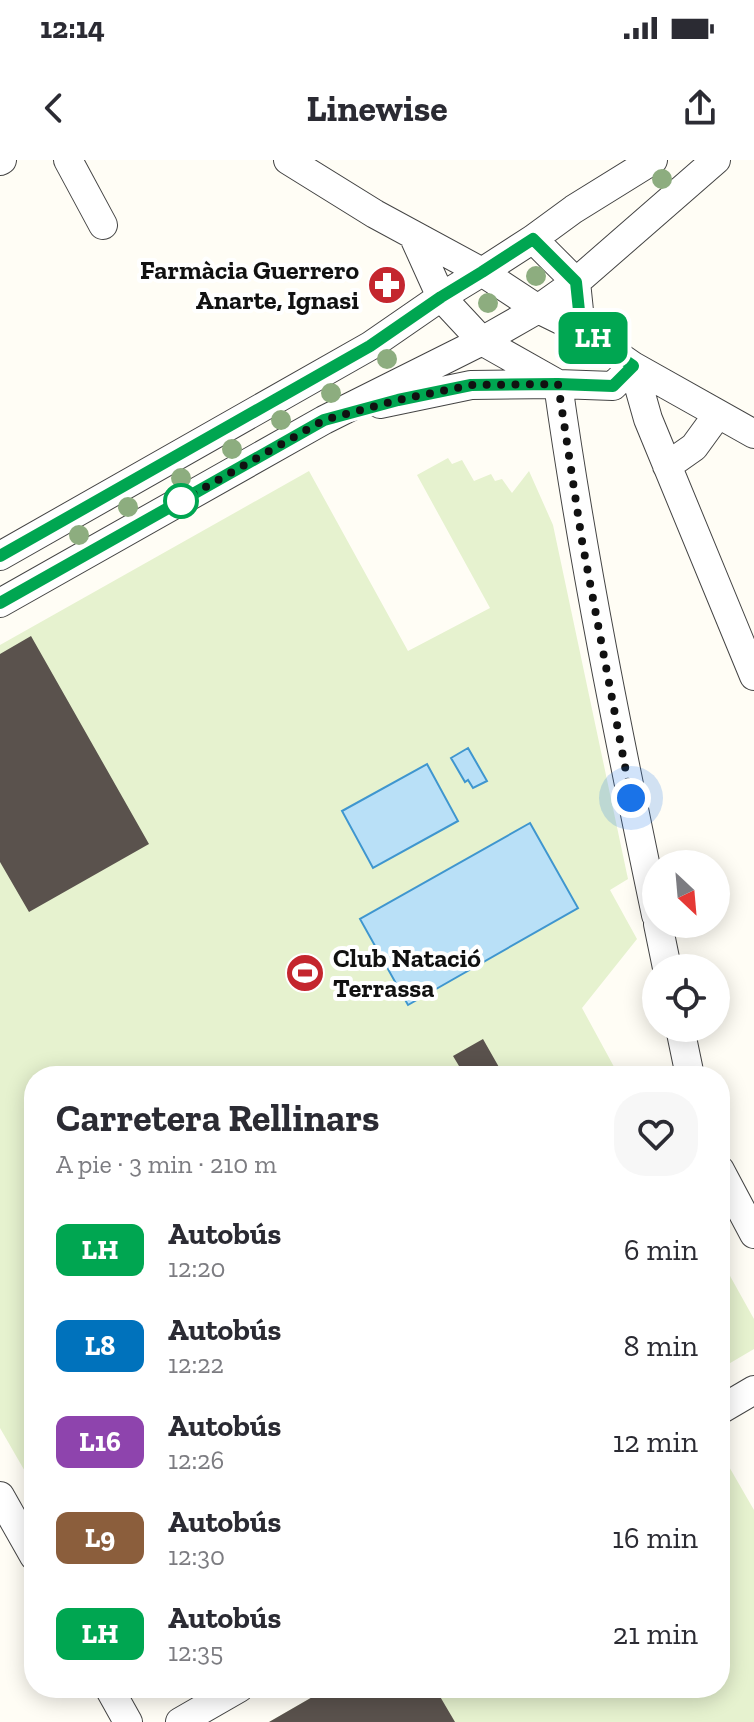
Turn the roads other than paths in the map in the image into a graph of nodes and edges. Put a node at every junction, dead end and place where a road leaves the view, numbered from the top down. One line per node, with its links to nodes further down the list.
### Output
1 (68, 160): 5 (street)
2 (288, 160): 6 (street)
3 (653, 160): 7 (street)
4 (716, 160): 9 (street)
5 (103, 225)
6 (413, 235): 7 (street); 8 (street); 10 (street)
7 (533, 239): 8 (street); 9 (street)
8 (482, 272): 10 (street); 11 (street)
9 (576, 282): 11 (street); 12 (street)
10 (441, 297): 13 (street); 22 (street)
11 (538, 309): 12 (street); 13 (street)
12 (581, 330): 14 (street)
13 (482, 341): 15 (street); 19 (street)
14 (633, 366): 16 (street); 17 (street); 18 (street)
15 (558, 384): 16 (street); 19 (street); 25 (street)
16 (613, 386): 17 (street)
17 (643, 404): 21 (street)
18 (718, 414): 20 (street); 21 (street)
19 (324, 420): 23 (street)
20 (754, 434)
21 (667, 466): 24 (street)
22 (0, 556)
23 (0, 603)
24 (754, 676)
25 (642, 850)
26 (683, 1042): 27 (street)
27 (688, 1066)
28 (730, 1189): 29 (street)
29 (754, 1234)
30 (754, 1390): 31 (street)
31 (730, 1404)
32 (0, 1496): 33 (street)
33 (24, 1538)
34 (115, 1698): 36 (street)
35 (222, 1698): 37 (street)
36 (128, 1722)
37 (180, 1722)

